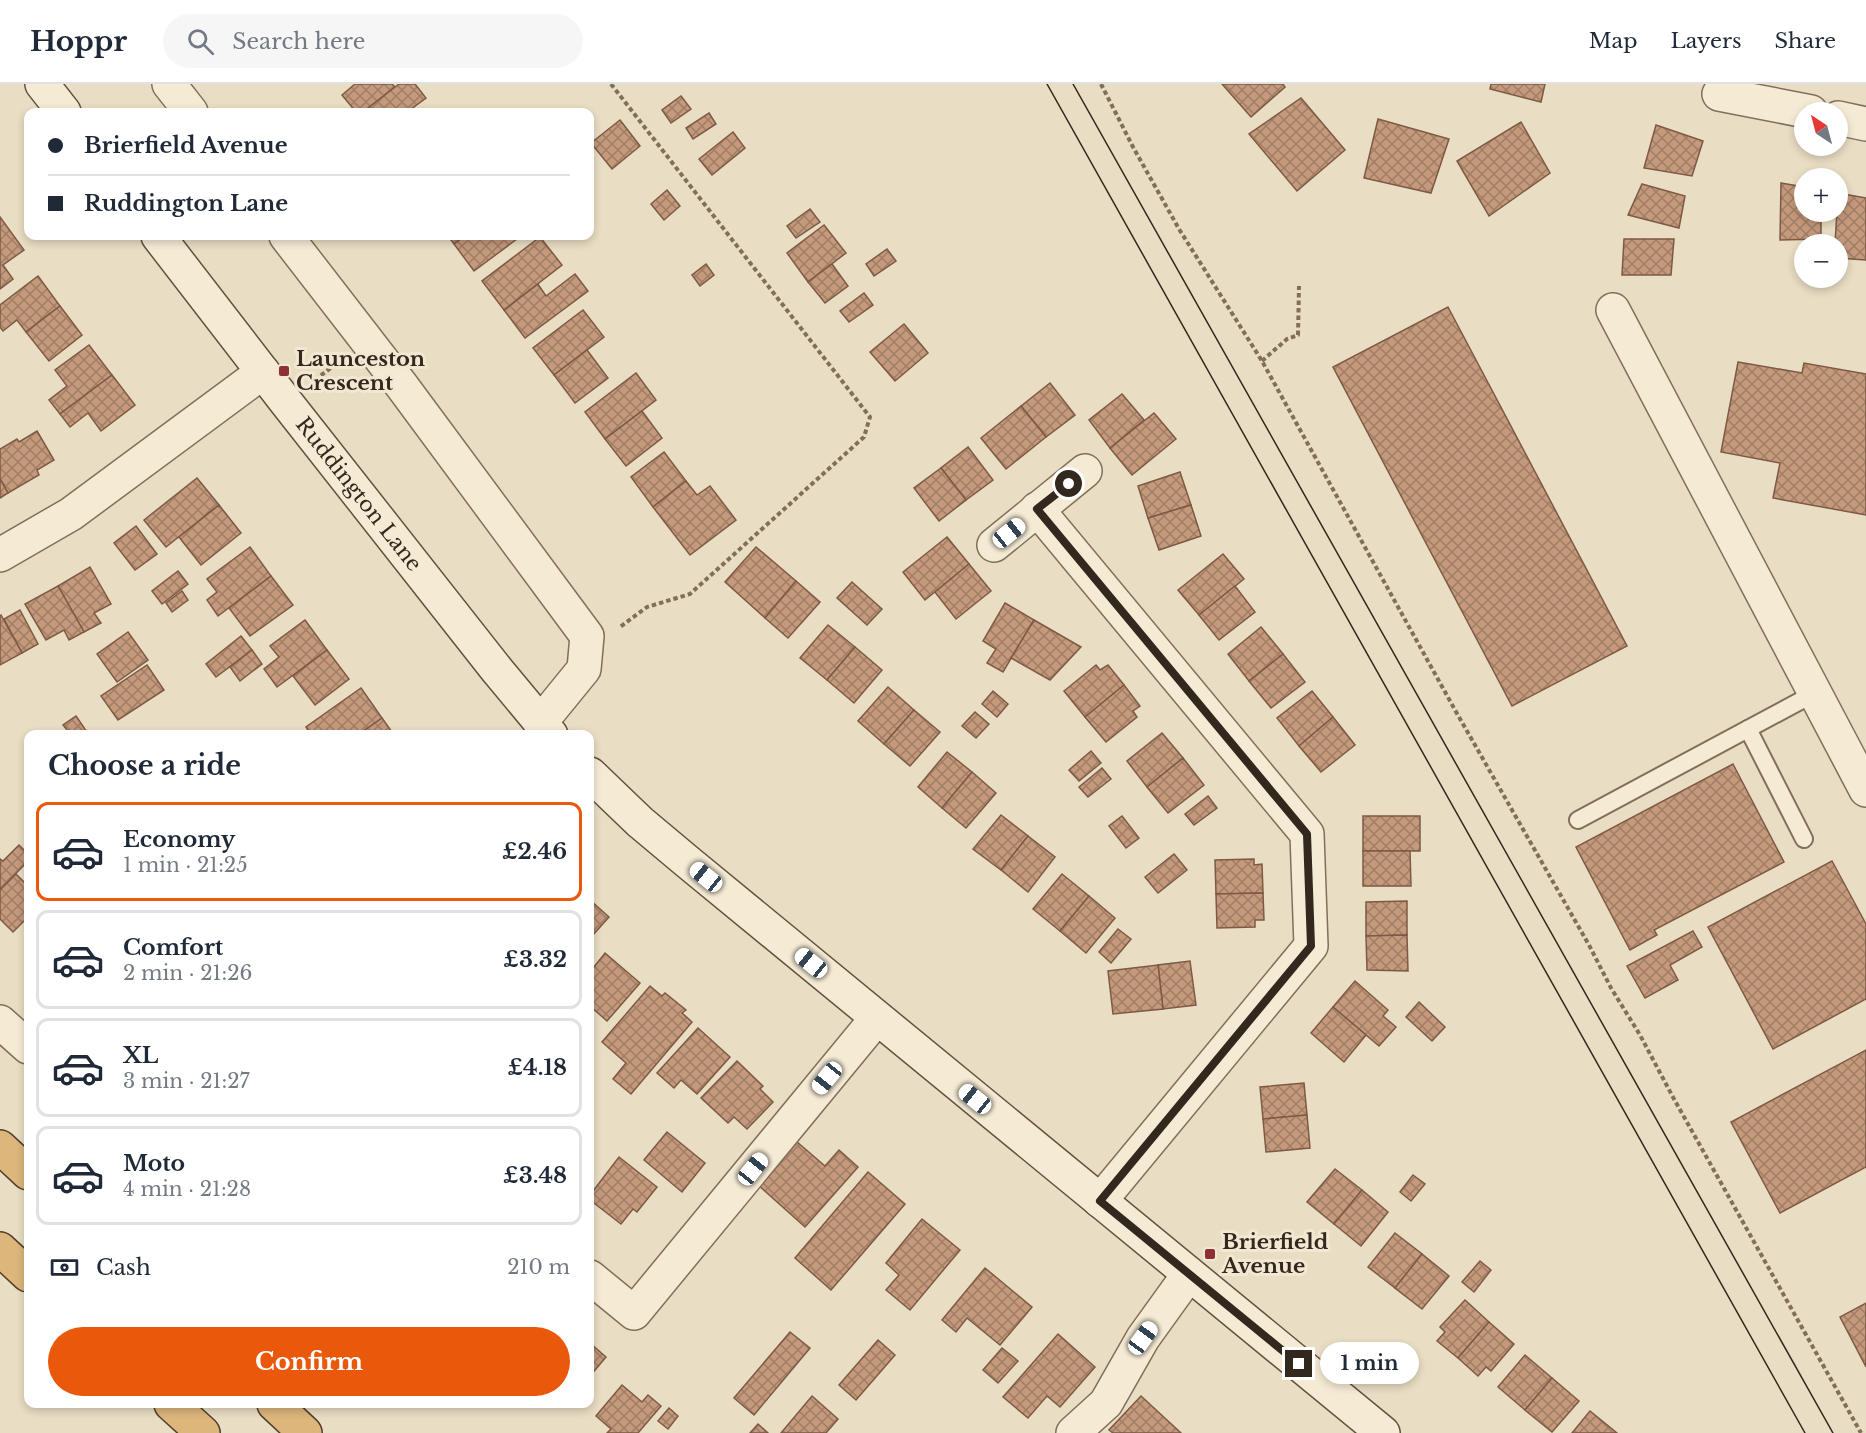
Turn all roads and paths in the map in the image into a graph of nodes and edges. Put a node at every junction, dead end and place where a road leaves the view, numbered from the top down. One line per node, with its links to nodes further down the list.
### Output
1 (42, 84): 6 (street)
2 (169, 84): 7 (street)
3 (610, 84): 23 (path)
4 (1101, 84): 16 (path)
5 (1719, 94): 8 (street)
6 (61, 108)
7 (188, 108)
8 (1794, 109)
9 (1848, 120): 10 (street)
10 (1866, 124)
11 (161, 240): 17 (street, Ruddington Lane)
12 (289, 240): 15 (street)
13 (1299, 286): 16 (path)
14 (1613, 310): 24 (street)
15 (366, 340): 18 (path); 23 (street)
16 (1262, 361): 47 (path)
17 (263, 372): 18 (street, Ruddington Lane); 22 (street)
18 (286, 402): 25 (street, Ruddington Lane)
19 (1085, 471): 20 (street)
20 (1037, 509): 21 (street); 36 (street)
21 (994, 545)
22 (0, 555)
23 (587, 636): 25 (street, Ruddington Lane)
24 (1815, 693): 26 (lane); 28 (street)
25 (545, 729)
26 (1748, 729): 29 (lane); 30 (lane)
27 (594, 778): 31 (street)
28 (1865, 787)
29 (1578, 820)
30 (1804, 839)
31 (877, 1018): 36 (street); 40 (street)
32 (0, 1022): 33 (street)
33 (24, 1043)
34 (0, 1147): 35 (highway)
35 (24, 1169)
36 (1100, 1201): 39 (street)
37 (0, 1249): 38 (highway)
38 (24, 1271)
39 (1189, 1274): 45 (street); 46 (street)
40 (594, 1280)
41 (175, 1408): 43 (highway)
42 (278, 1408): 44 (highway)
43 (203, 1433)
44 (305, 1433)
45 (1072, 1433)
46 (1383, 1433)
47 (1861, 1433)

